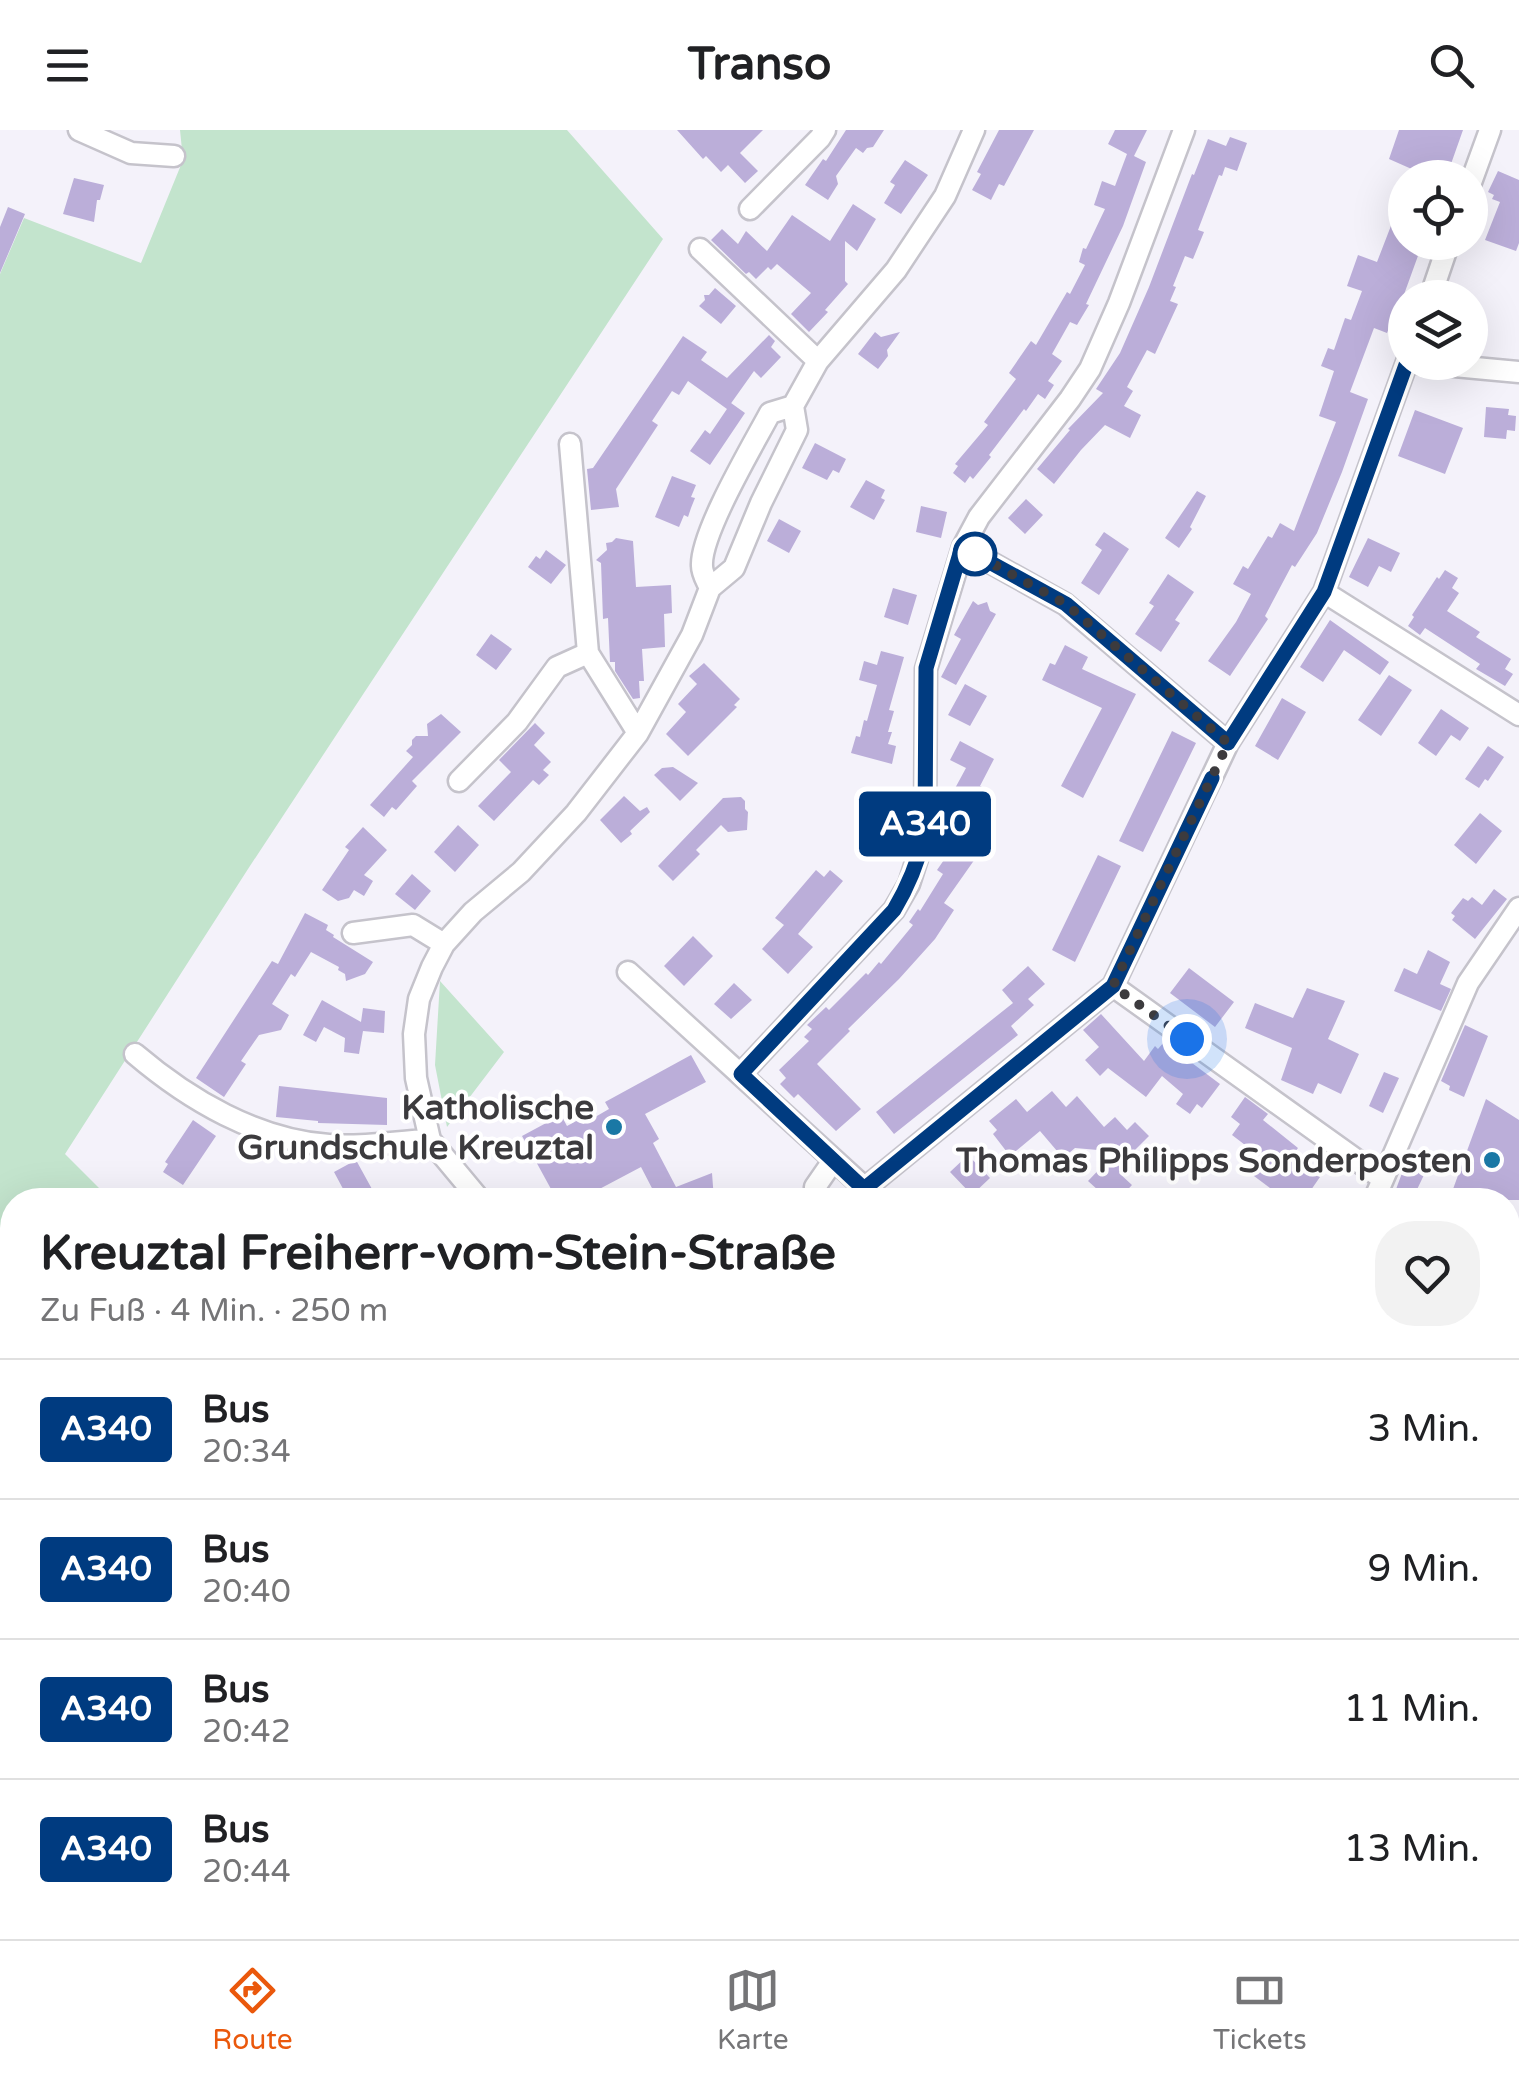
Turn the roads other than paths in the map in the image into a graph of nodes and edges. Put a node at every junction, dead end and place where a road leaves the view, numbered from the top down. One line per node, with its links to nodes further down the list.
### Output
1 (79, 130): 6 (street)
2 (825, 130): 8 (street)
3 (974, 130): 10 (street)
4 (1184, 130): 16 (street)
5 (1490, 130): 7 (street)
6 (174, 156)
7 (1479, 160)
8 (750, 209)
9 (700, 249): 10 (street)
10 (818, 361): 14 (street)
11 (1488, 369): 12 (street)
12 (1519, 372)
13 (1402, 380): 18 (street)
14 (793, 406): 17 (street); 17 (street)
15 (570, 444): 19 (street)
16 (962, 547): 22 (street); 30 (street)
17 (710, 588): 21 (street)
18 (1324, 592): 20 (street); 22 (street)
19 (588, 654): 21 (street); 23 (street)
20 (1519, 715)
21 (638, 733): 26 (street)
22 (1228, 743): 28 (street)
23 (459, 781)
24 (1519, 908): 33 (street)
25 (352, 932): 26 (street)
26 (444, 944): 31 (street)
27 (628, 972): 30 (street)
28 (1113, 986): 33 (street); 37 (street)
29 (136, 1054): 31 (street)
30 (741, 1074): 32 (street)
31 (430, 1140): 35 (street)
32 (833, 1160): 34 (street); 36 (street)
33 (1383, 1179): 38 (street)
34 (815, 1187)
35 (468, 1188)
36 (864, 1188)
37 (878, 1188)
38 (1379, 1188)

